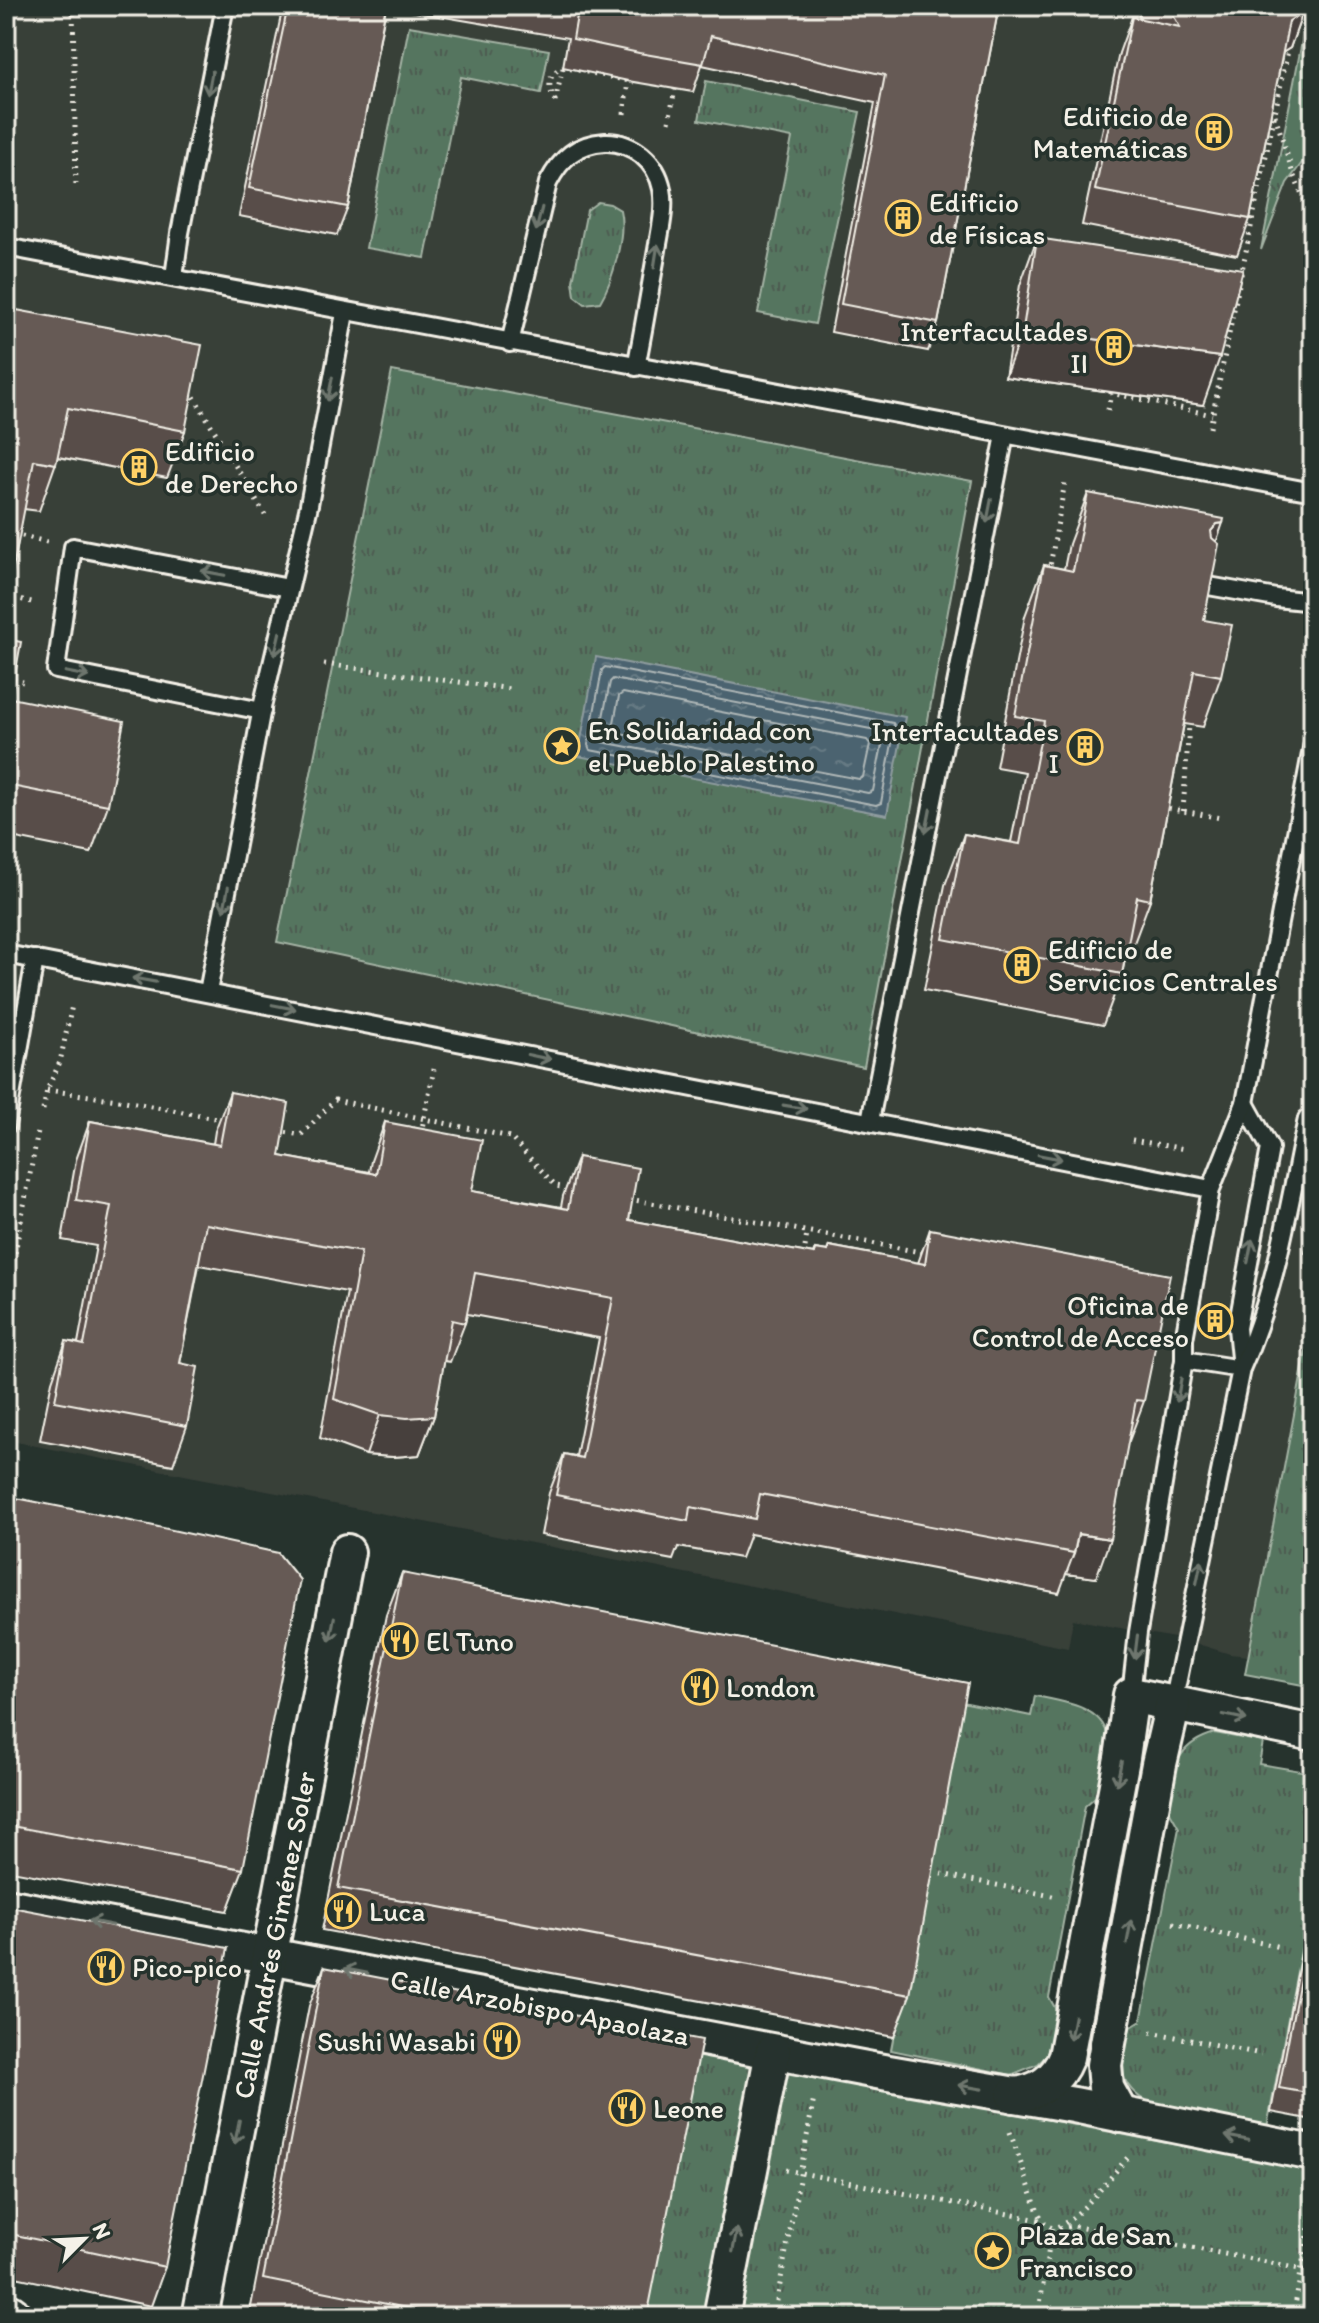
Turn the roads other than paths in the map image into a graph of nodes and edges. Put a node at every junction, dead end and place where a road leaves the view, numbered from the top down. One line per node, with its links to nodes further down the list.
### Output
1 (225, 6): 3 (lane, one-way to 3)
2 (6, 247): 3 (lane)
3 (174, 277): 4 (lane)
4 (345, 313): 5 (lane); 10 (lane, one-way to 10)
5 (510, 343): 6 (lane); 6 (lane, one-way to 5)
6 (636, 367): 7 (lane)
7 (1005, 435): 8 (lane); 19 (lane, one-way to 19)
8 (1313, 492)
9 (1203, 585): 11 (lane)
10 (289, 588): 12 (lane, one-way to 12); 12 (lane, one-way to 12)
11 (1313, 602)
12 (262, 711): 16 (lane, one-way to 16)
13 (1313, 743): 17 (lane)
14 (6, 954): 15 (lane)
15 (35, 959): 16 (lane, one-way to 15); 20 (lane)
16 (208, 992): 19 (lane, one-way to 19)
17 (1245, 1103): 21 (lane); 23 (lane, one-way to 17)
18 (1307, 1119): 23 (lane)
19 (870, 1121): 21 (lane, one-way to 21)
20 (6, 1125)
21 (1211, 1189): 22 (lane)
22 (1184, 1360): 23 (lane); 25 (lane, one-way to 25)
23 (1241, 1369): 26 (lane, one-way to 23)
24 (347, 1552): 29 (street, Calle Andrés Giménez Soler, one-way to 29)
25 (1131, 1695): 26 (street); 31 (street, one-way to 31)
26 (1173, 1704): 27 (street, one-way to 27); 32 (street, one-way to 26)
27 (1313, 1733)
28 (6, 1906): 29 (street, Calle Arzobispo Apaolaza, one-way to 28)
29 (271, 1955): 30 (street, Calle Arzobispo Apaolaza, one-way to 29); 34 (street, Calle Andrés Giménez Soler, one-way to 34)
30 (773, 2052): 31 (street, Calle Arzobispo Apaolaza, one-way to 30); 35 (street, one-way to 30)
31 (1010, 2110): 32 (street, Calle Arzobispo Apaolaza)
32 (1121, 2115): 33 (street, Calle Arzobispo Apaolaza, one-way to 32)
33 (1313, 2153)
34 (200, 2317)
35 (721, 2317)

